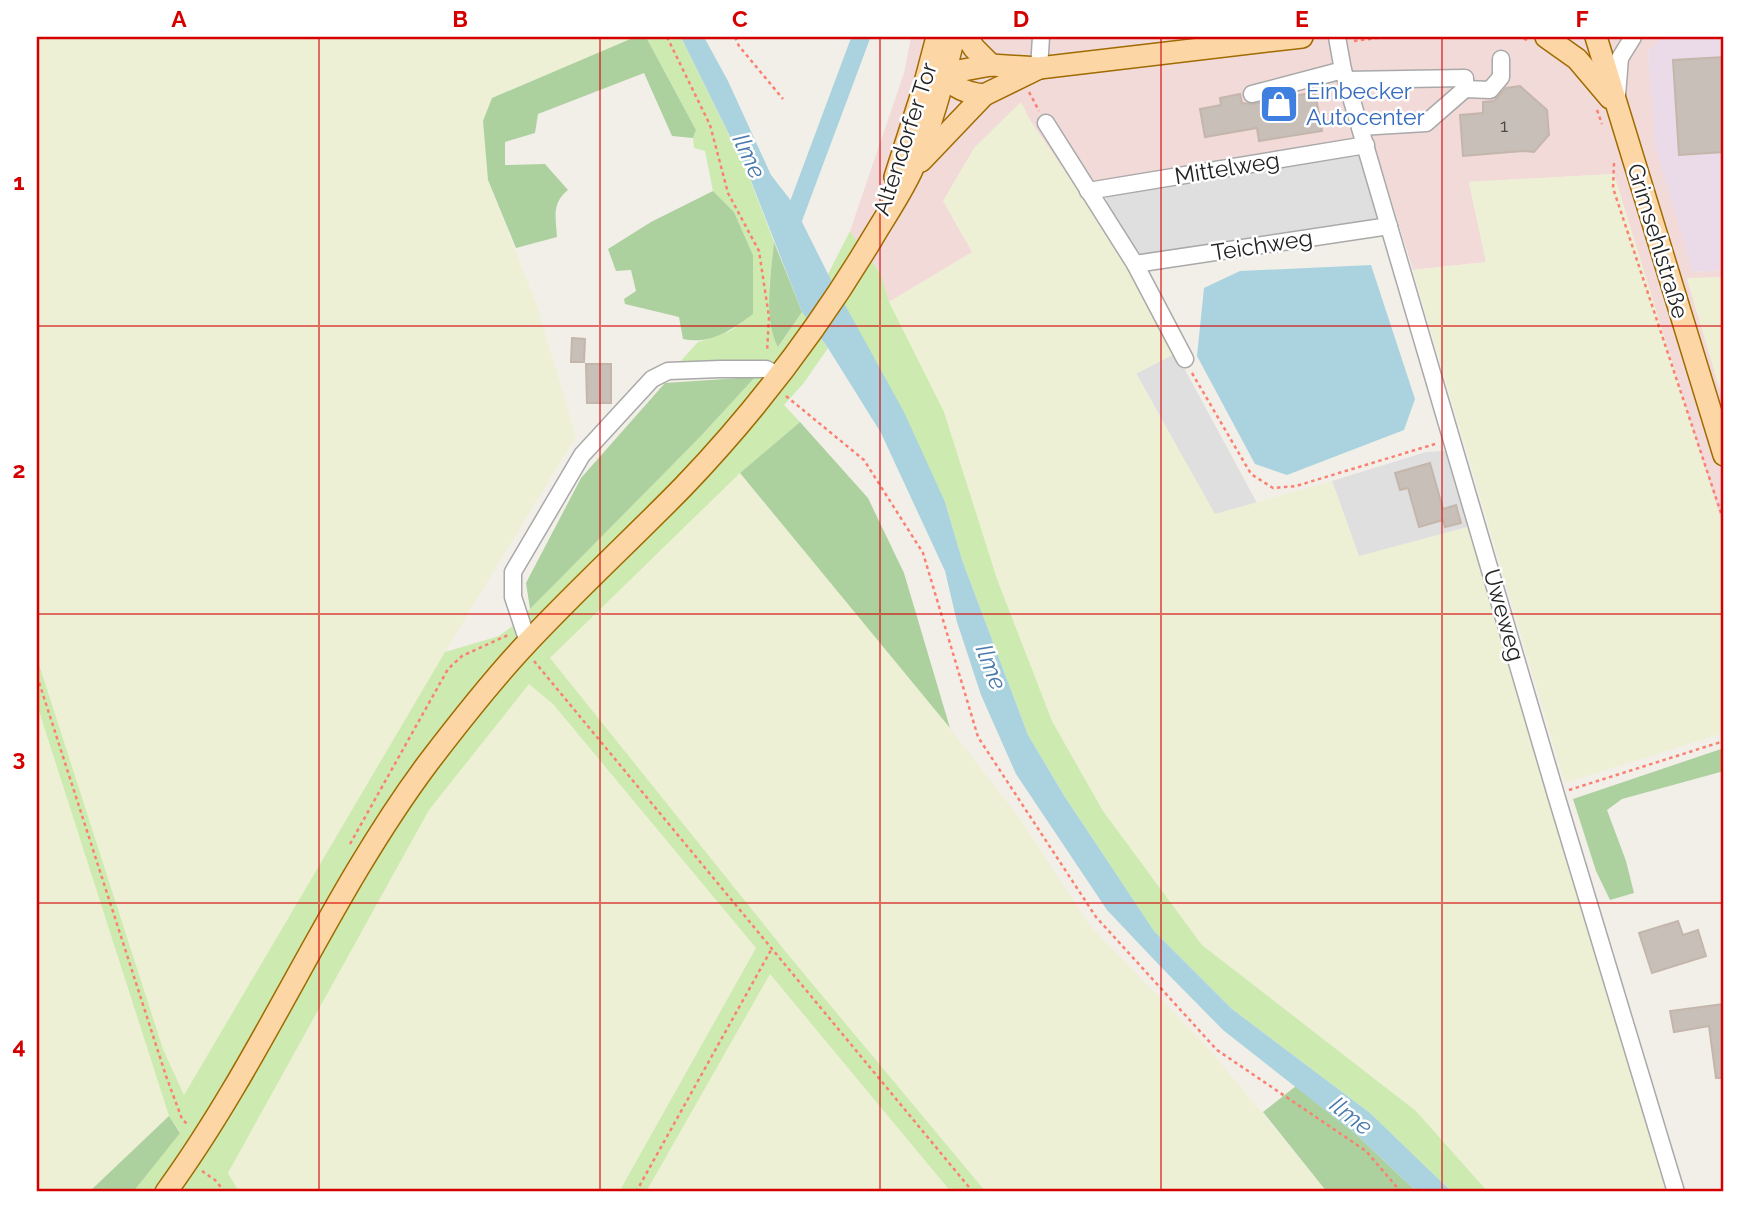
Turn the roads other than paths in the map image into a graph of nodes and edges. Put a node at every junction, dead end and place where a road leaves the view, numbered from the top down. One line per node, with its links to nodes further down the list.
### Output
1 (954, 37): 15 (main road, Altendorfer Tor)
2 (967, 37): 12 (main road)
3 (1041, 37): 13 (street)
4 (1302, 37): 9 (main road)
5 (1337, 37): 14 (street, Uweweg)
6 (1546, 37): 20 (main road)
7 (1596, 37): 20 (main road, Grimsehlstraße)
8 (1633, 37): 20 (street)
9 (1256, 40): 13 (main road)
10 (935, 44): 15 (main road); 17 (main road, Altendorfer Tor)
11 (1501, 58): 16 (street)
12 (991, 65): 13 (main road); 15 (main road)
13 (1039, 68): 19 (main road)
14 (1345, 75): 16 (street); 18 (street); 22 (street, Uweweg)
15 (944, 77): 17 (main road); 19 (main road); 24 (main road, Altendorfer Tor)
16 (1465, 89): 22 (street)
17 (923, 90): 27 (main road, Altendorfer Tor)
18 (1252, 94)
19 (984, 95): 24 (main road)
20 (1616, 104): 31 (main road, Grimsehlstraße)
21 (1046, 124): 25 (street)
22 (1360, 127): 23 (street, Uweweg)
23 (1366, 145): 25 (street, Mittelweg); 26 (street, Uweweg)
24 (912, 170): 27 (main road, Altendorfer Tor)
25 (1088, 191): 28 (street)
26 (1389, 226): 28 (street, Teichweg); 34 (street, Uweweg)
27 (871, 241): 30 (main road, Altendorfer Tor)
28 (1135, 264): 29 (street)
29 (1185, 359)
30 (779, 377): 32 (main road, Altendorfer Tor); 32 (street)
31 (1723, 450)
32 (528, 642): 33 (main road, Altendorfer Tor)
33 (166, 1192)
34 (1676, 1192)

